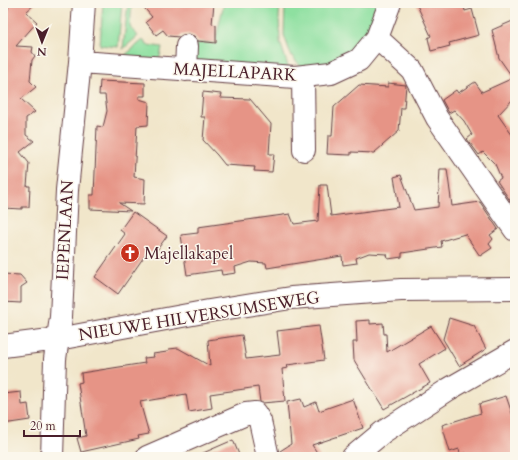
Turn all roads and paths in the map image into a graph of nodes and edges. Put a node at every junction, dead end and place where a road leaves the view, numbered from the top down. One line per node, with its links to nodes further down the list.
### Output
1 (84, 3): 5 (street, IEPENLAAN)
2 (390, 3): 3 (street, MAJELLAPARK)
3 (377, 38): 7 (street, MAJELLAPARK); 9 (street)
4 (187, 46): 6 (street)
5 (80, 62): 6 (street, MAJELLAPARK); 11 (street, IEPENLAAN)
6 (186, 70): 7 (street, MAJELLAPARK)
7 (303, 76): 8 (street)
8 (304, 150)
9 (515, 230)
10 (515, 289): 11 (street, NIEUWE HILVERSUMSEWEG)
11 (58, 339): 12 (street, NIEUWE HILVERSUMSEWEG); 15 (street, IEPENLAAN)
12 (3, 346)
13 (515, 351): 14 (street)
14 (360, 455)
15 (52, 457)
16 (147, 457): 17 (street)
17 (268, 457)

